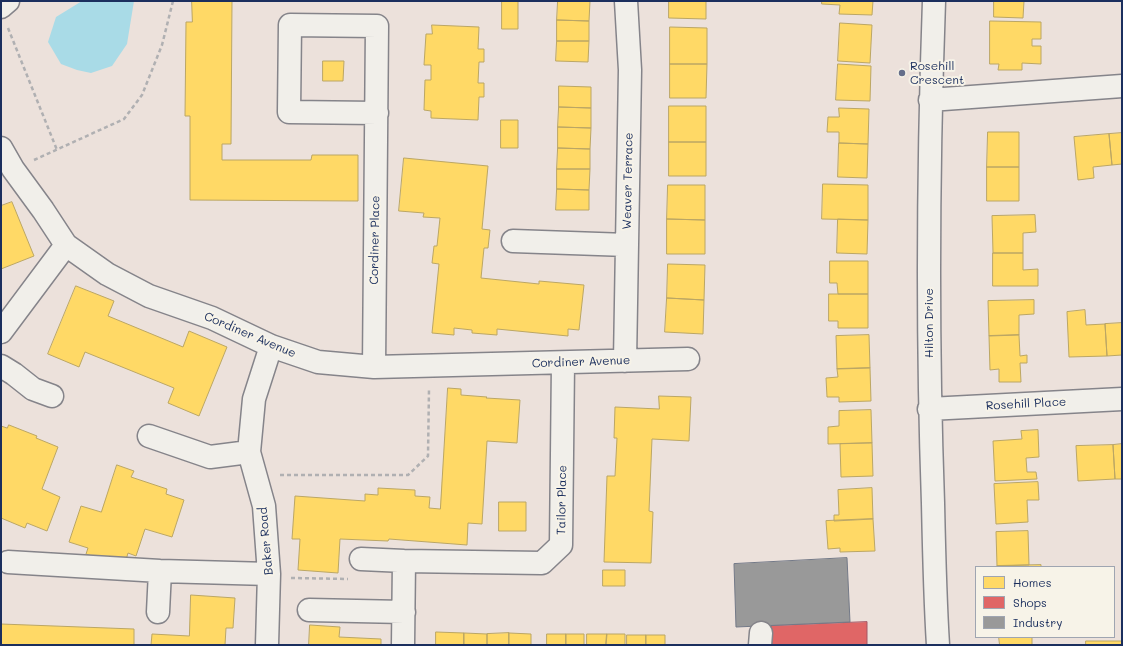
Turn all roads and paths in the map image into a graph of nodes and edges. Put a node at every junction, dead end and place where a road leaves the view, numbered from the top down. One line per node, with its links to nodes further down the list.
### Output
1 (8, 1): 5 (street)
2 (173, 1): 10 (path)
3 (626, 1): 14 (street, Weaver Terrace)
4 (934, 1): 7 (street, Hilton Drive)
5 (4, 16): 10 (path)
6 (1122, 86): 7 (street)
7 (930, 100): 25 (street, Hilton Drive)
8 (377, 113): 8 (street, Cordiner Place); 22 (street, Cordiner Place)
9 (1, 148): 11 (street, Cordiner Avenue)
10 (57, 150): 11 (path)
11 (7, 172): 13 (street, Cordiner Avenue)
12 (513, 241): 14 (street)
13 (66, 245): 15 (street); 16 (street, Cordiner Avenue)
14 (627, 245): 18 (street, Weaver Terrace)
15 (1, 332)
16 (271, 346): 22 (street, Cordiner Avenue); 27 (street, Baker Road)
17 (688, 359): 18 (street, Cordiner Avenue)
18 (625, 360): 19 (street, Cordiner Avenue)
19 (563, 363): 21 (street, Cordiner Avenue); 30 (street, Tailor Place)
20 (1, 366): 23 (street)
21 (429, 366): 22 (street, Cordiner Avenue); 28 (path)
22 (374, 367)
23 (52, 396)
24 (1122, 399): 25 (street, Rosehill Place)
25 (929, 409): 39 (street, Hilton Drive)
26 (150, 436): 27 (street)
27 (248, 452): 28 (street, Baker Road)
28 (255, 475): 33 (street, Baker Road)
29 (371, 560): 30 (street, Tailor Place); 33 (path)
30 (404, 561): 36 (street)
31 (8, 562): 32 (street)
32 (160, 571): 33 (street); 35 (street)
33 (269, 576): 37 (street, Baker Road)
34 (309, 610): 36 (street)
35 (158, 612)
36 (404, 612): 38 (street)
37 (267, 645)
38 (403, 645)
39 (938, 645)

